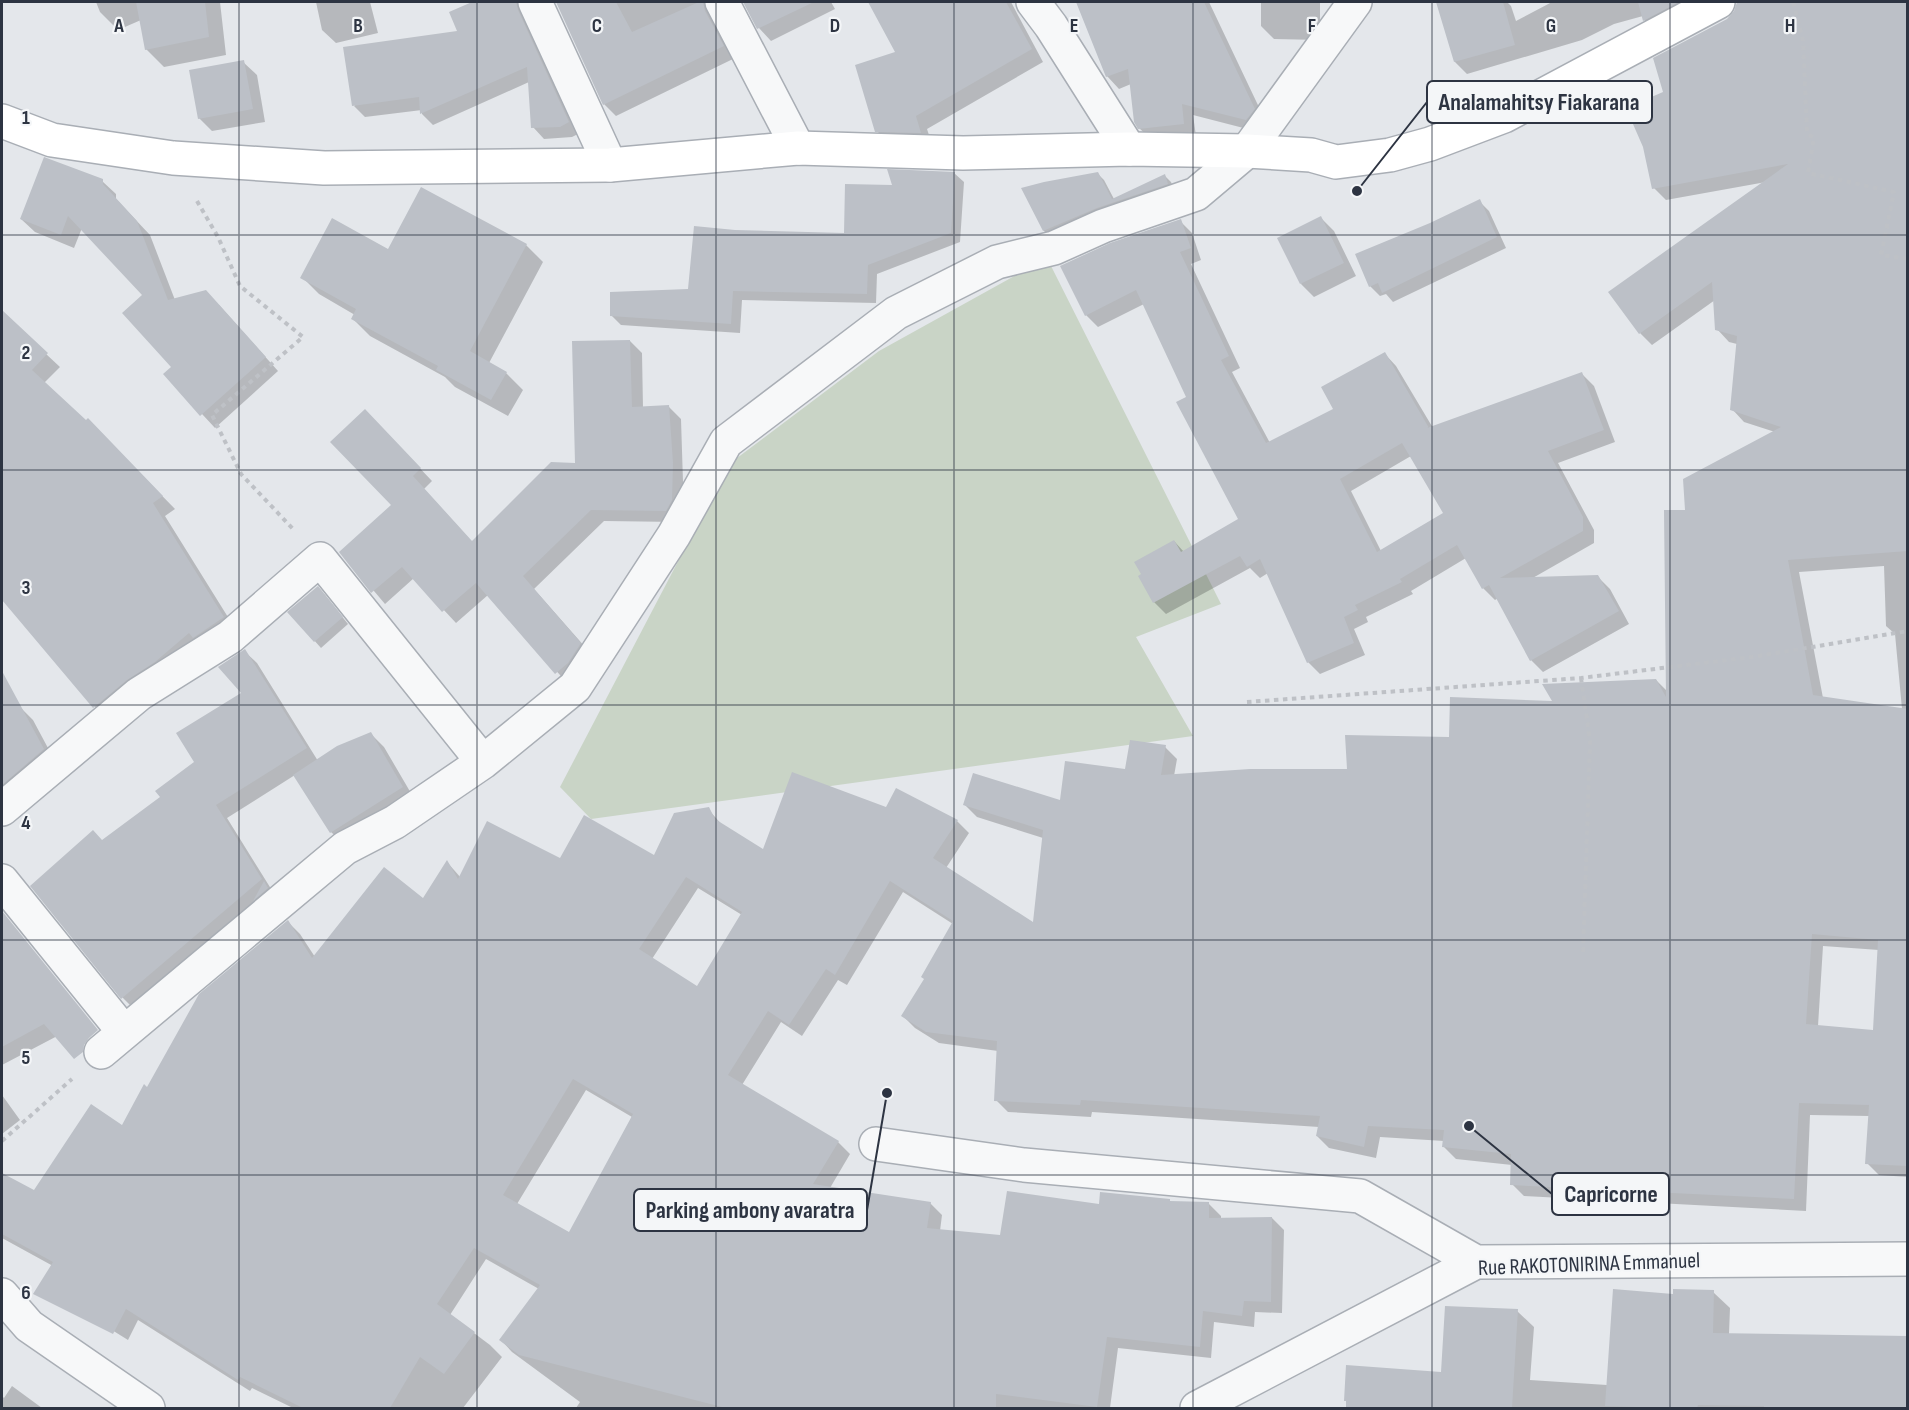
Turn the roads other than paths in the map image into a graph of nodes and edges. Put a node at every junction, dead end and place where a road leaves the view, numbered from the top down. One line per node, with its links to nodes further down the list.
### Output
1 (535, 2): 10 (street)
2 (722, 2): 7 (street)
3 (1033, 2): 8 (street)
4 (1355, 2): 9 (street)
5 (1718, 2): 9 (main road)
6 (2, 121): 10 (main road)
7 (798, 148): 8 (main road); 10 (main road)
8 (1129, 149): 9 (main road)
9 (1247, 151): 11 (street)
10 (610, 165)
11 (483, 762): 12 (street); 13 (street)
12 (2, 809)
13 (2, 881)
14 (876, 1144): 16 (street)
15 (1908, 1259): 16 (street, Rue RAKOTONIRINA Emmanuel)
16 (1476, 1262): 19 (street, Rue RAKOTONIRINA Emmanuel)
17 (2, 1295): 18 (street)
18 (148, 1408)
19 (1197, 1408)

